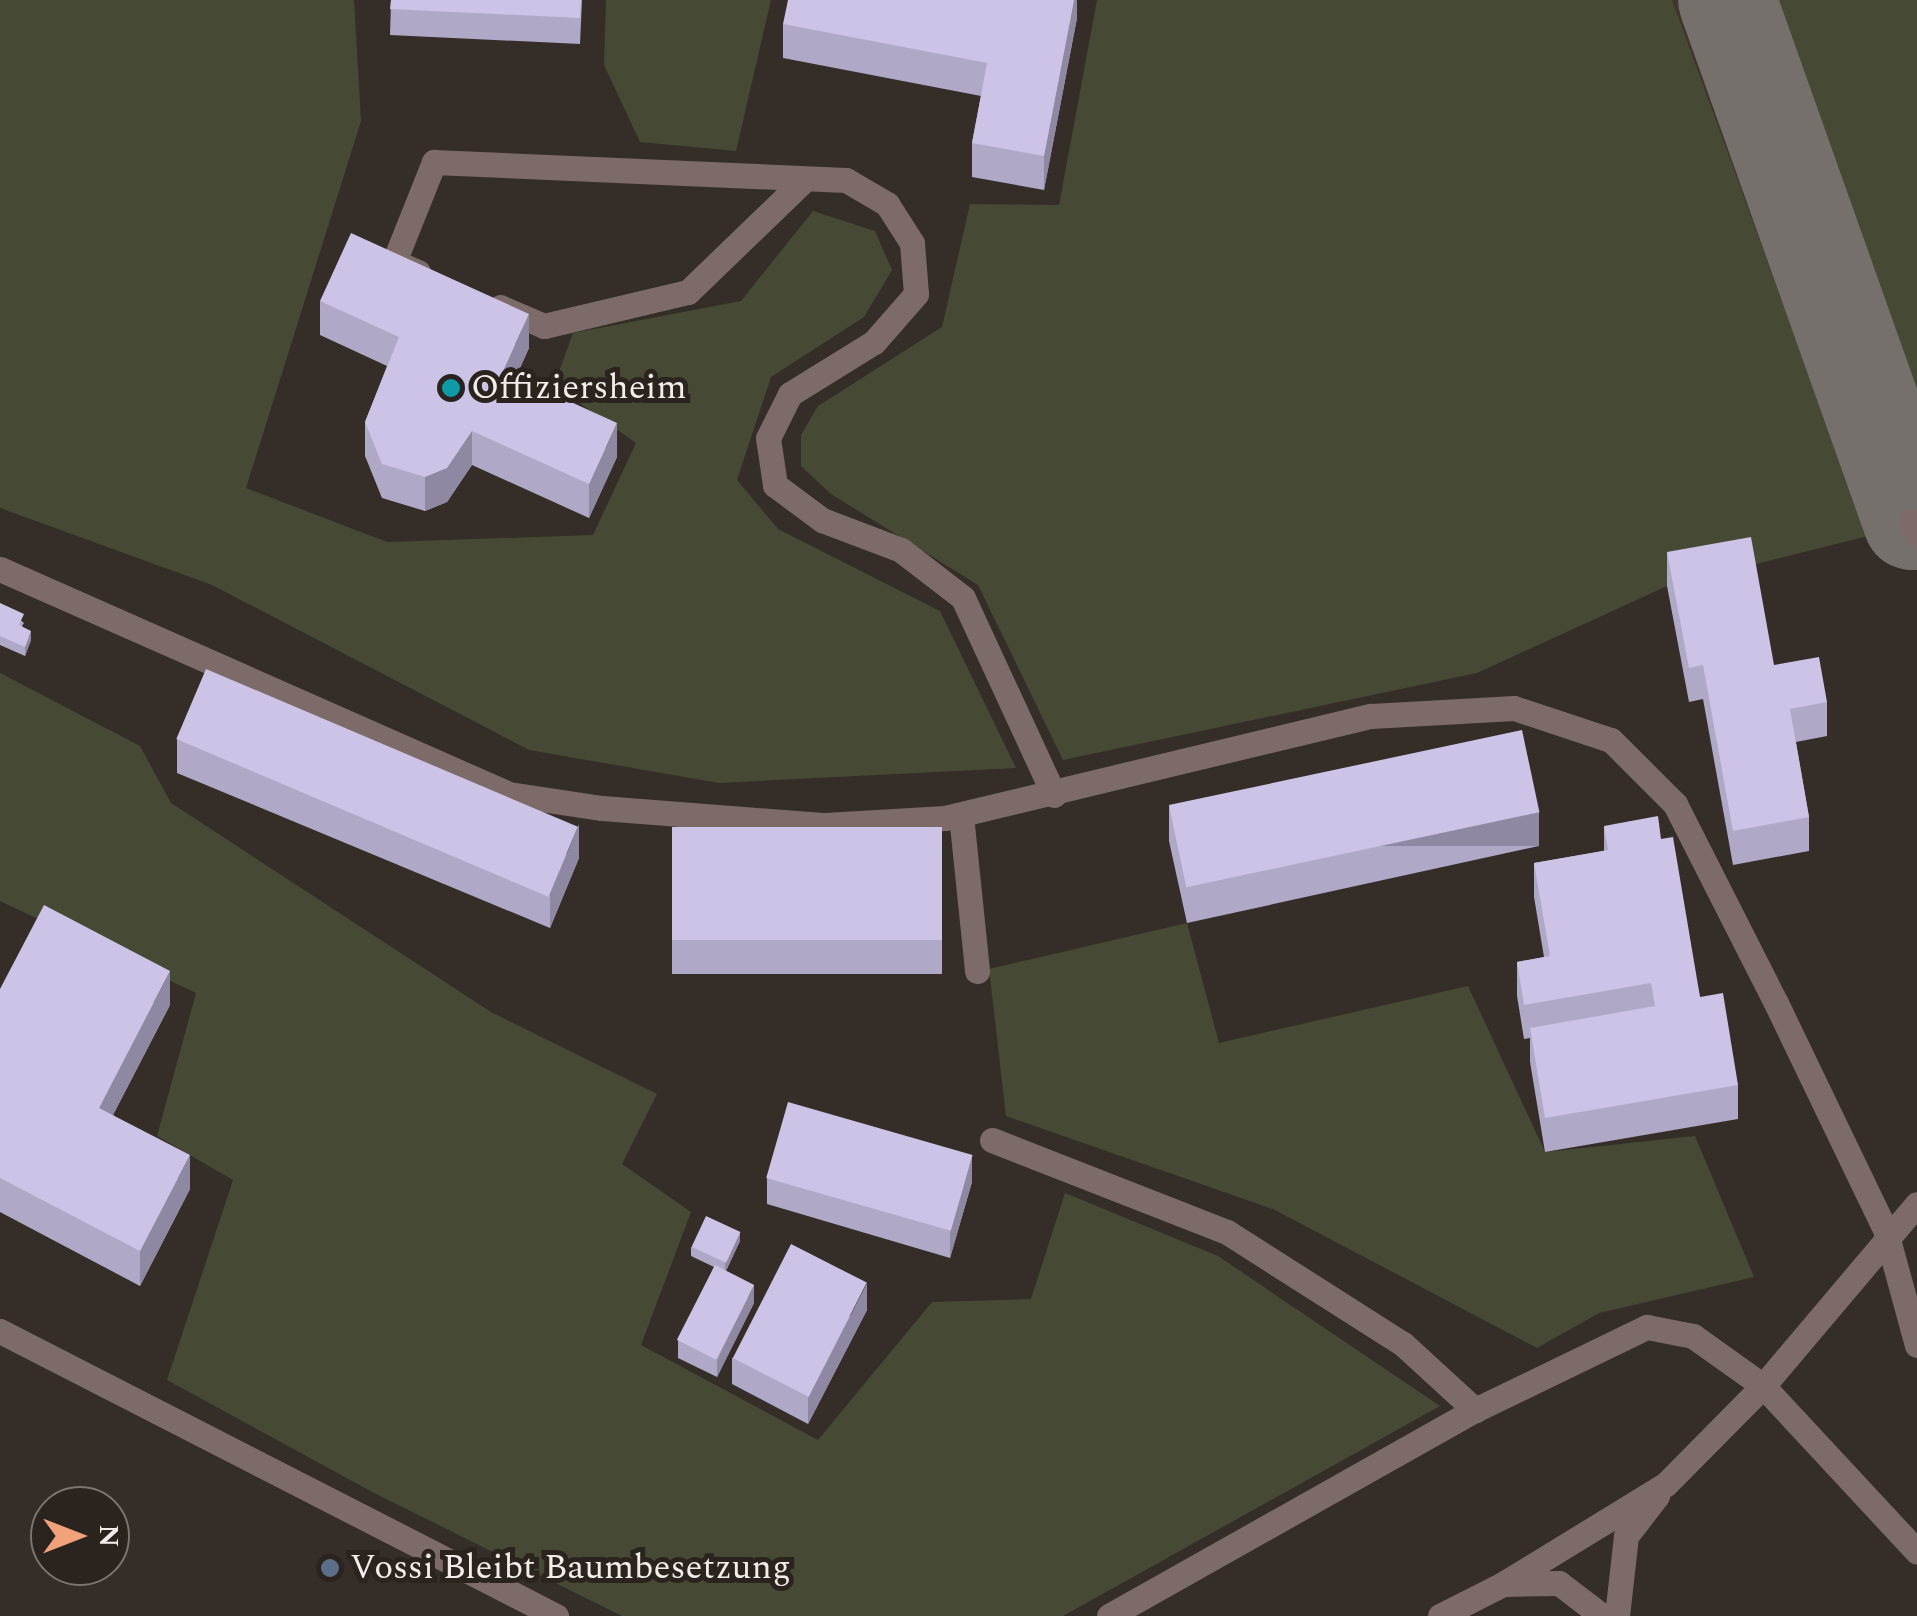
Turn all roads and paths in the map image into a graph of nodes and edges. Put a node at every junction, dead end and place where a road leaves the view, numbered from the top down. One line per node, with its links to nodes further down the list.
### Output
1 (800, 184): 2 (lane); 3 (lane); 5 (lane)
2 (444, 284)
3 (478, 298)
4 (0, 569): 6 (lane)
5 (1054, 795): 6 (lane); 10 (lane)
6 (961, 814): 7 (lane)
7 (976, 971)
8 (992, 1140): 14 (lane)
9 (1917, 1204): 10 (lane)
10 (1886, 1232): 12 (lane); 13 (lane)
11 (0, 1332): 18 (lane)
12 (1917, 1345)
13 (1763, 1386): 14 (lane); 15 (lane); 16 (lane)
14 (1475, 1410): 19 (lane)
15 (1666, 1484): 17 (lane); 22 (lane)
16 (1917, 1552)
17 (1504, 1584): 20 (lane); 21 (lane)
18 (556, 1616)
19 (1110, 1616)
20 (1440, 1616)
21 (1602, 1616)
22 (1617, 1616)

